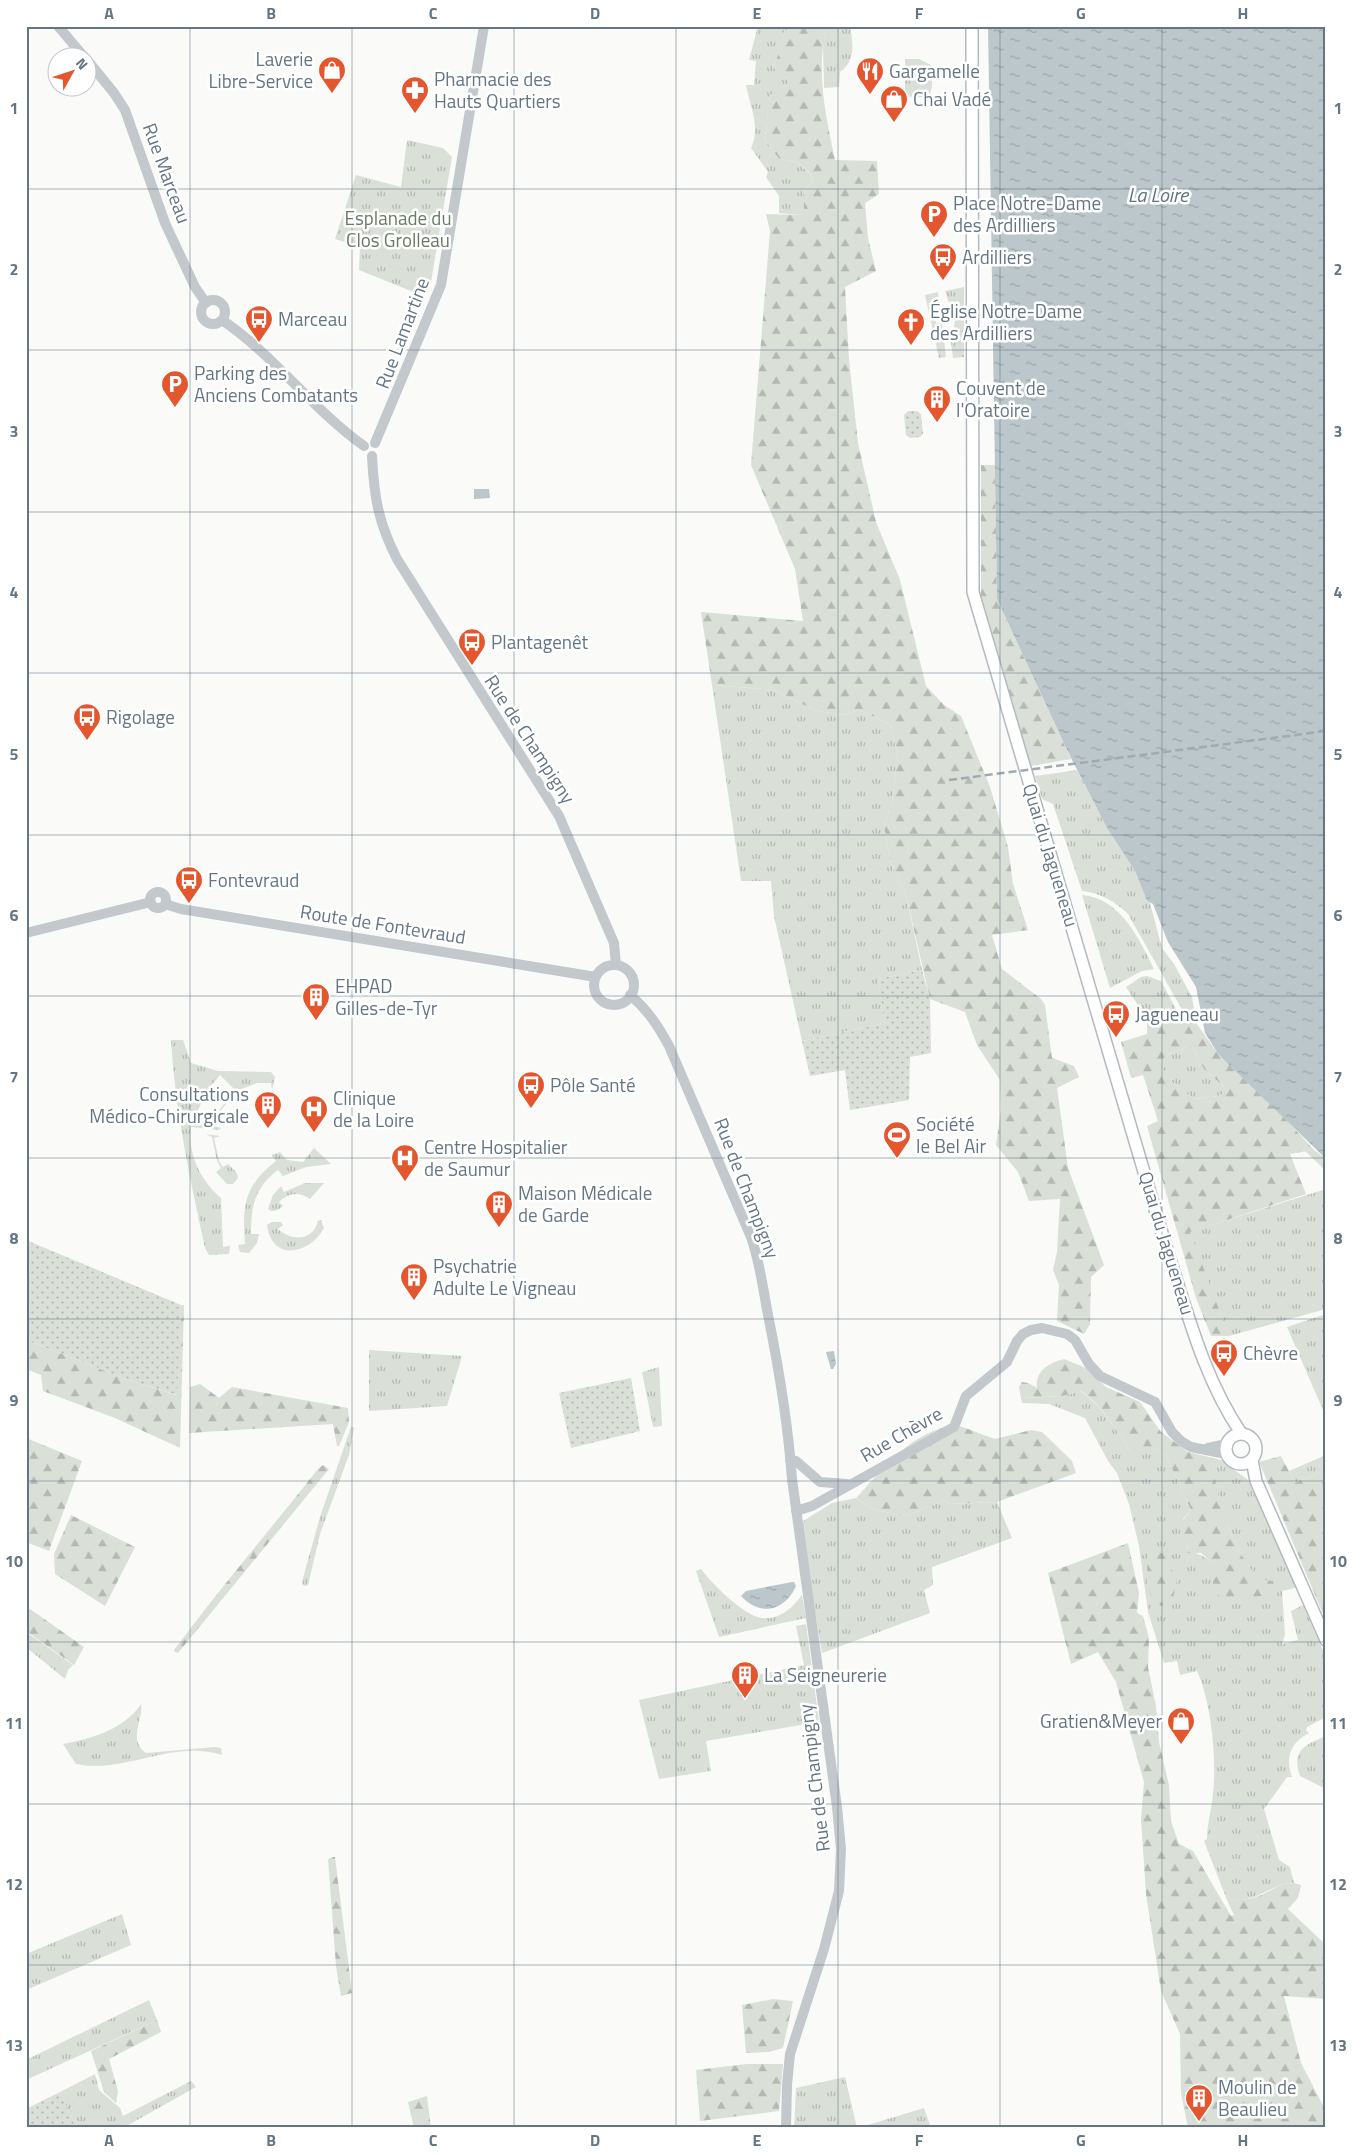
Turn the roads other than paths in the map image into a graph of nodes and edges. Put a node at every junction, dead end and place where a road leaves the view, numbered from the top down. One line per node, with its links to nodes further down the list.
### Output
1 (58, 26): 4 (street)
2 (484, 26): 8 (street, Rue Lamartine)
3 (972, 26): 15 (main road, Quai du Jagueneau)
4 (76, 48)
5 (98, 73): 6 (street, Rue Marceau)
6 (206, 303): 7 (street); 7 (street)
7 (222, 320): 9 (street)
8 (375, 443): 9 (street); 10 (street)
9 (364, 446): 10 (street)
10 (372, 456): 12 (street, Rue de Champigny)
11 (26, 933): 13 (street, Route de Fontevraud)
12 (616, 965): 13 (street); 14 (street)
13 (596, 977): 14 (street)
14 (630, 995): 18 (street, Rue de Champigny)
15 (1230, 1418): 16 (main road, Quai du Jagueneau); 17 (main road)
16 (1241, 1434): 17 (main road); 19 (main road)
17 (1227, 1446): 19 (main road); 20 (street, Rue Chèvre)
18 (790, 1460): 20 (street, Rue Chèvre); 21 (street, Rue de Champigny)
19 (1247, 1462): 22 (main road)
20 (850, 1484): 21 (street, Rue Chèvre)
21 (796, 1511): 23 (street, Rue de Champigny)
22 (1326, 1640)
23 (786, 2128)

